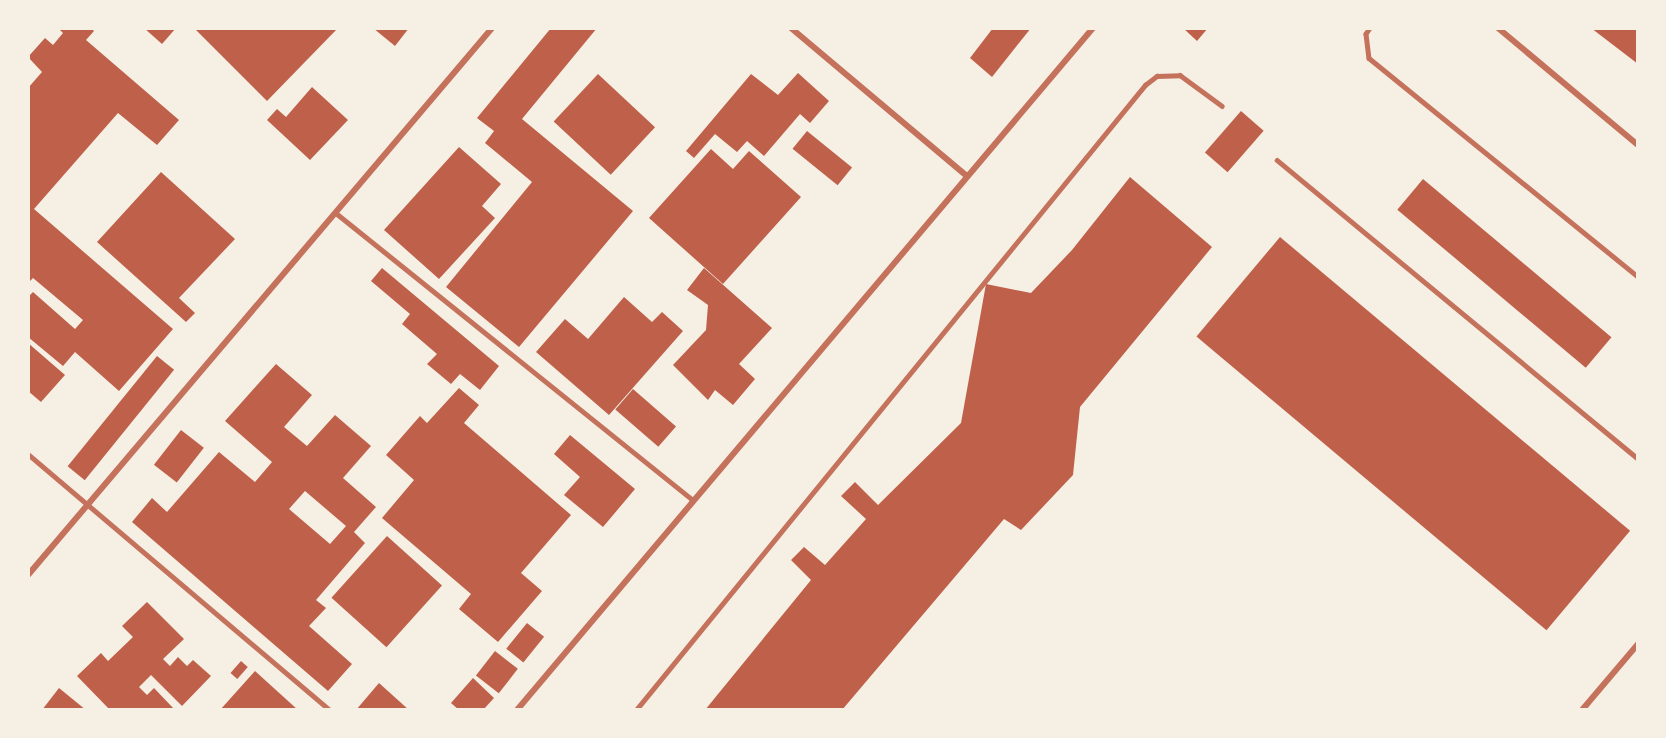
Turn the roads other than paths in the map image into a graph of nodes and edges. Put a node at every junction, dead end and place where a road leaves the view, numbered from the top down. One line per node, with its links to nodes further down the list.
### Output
1 (492, 28): 10 (street)
2 (791, 28): 9 (street)
3 (1093, 28): 9 (street)
4 (1370, 28): 11 (lane)
5 (1498, 28): 7 (street)
6 (1222, 106): 20 (lane)
7 (1638, 145)
8 (1277, 160): 13 (lane)
9 (967, 176): 14 (street)
10 (336, 213): 14 (lane); 15 (street)
11 (1638, 277)
12 (28, 454): 15 (lane)
13 (1638, 459)
14 (692, 499): 19 (street)
15 (88, 504): 16 (street); 18 (lane)
16 (28, 575)
17 (1638, 644): 21 (street)
18 (330, 710)
19 (517, 710)
20 (636, 710)
21 (1582, 710)

